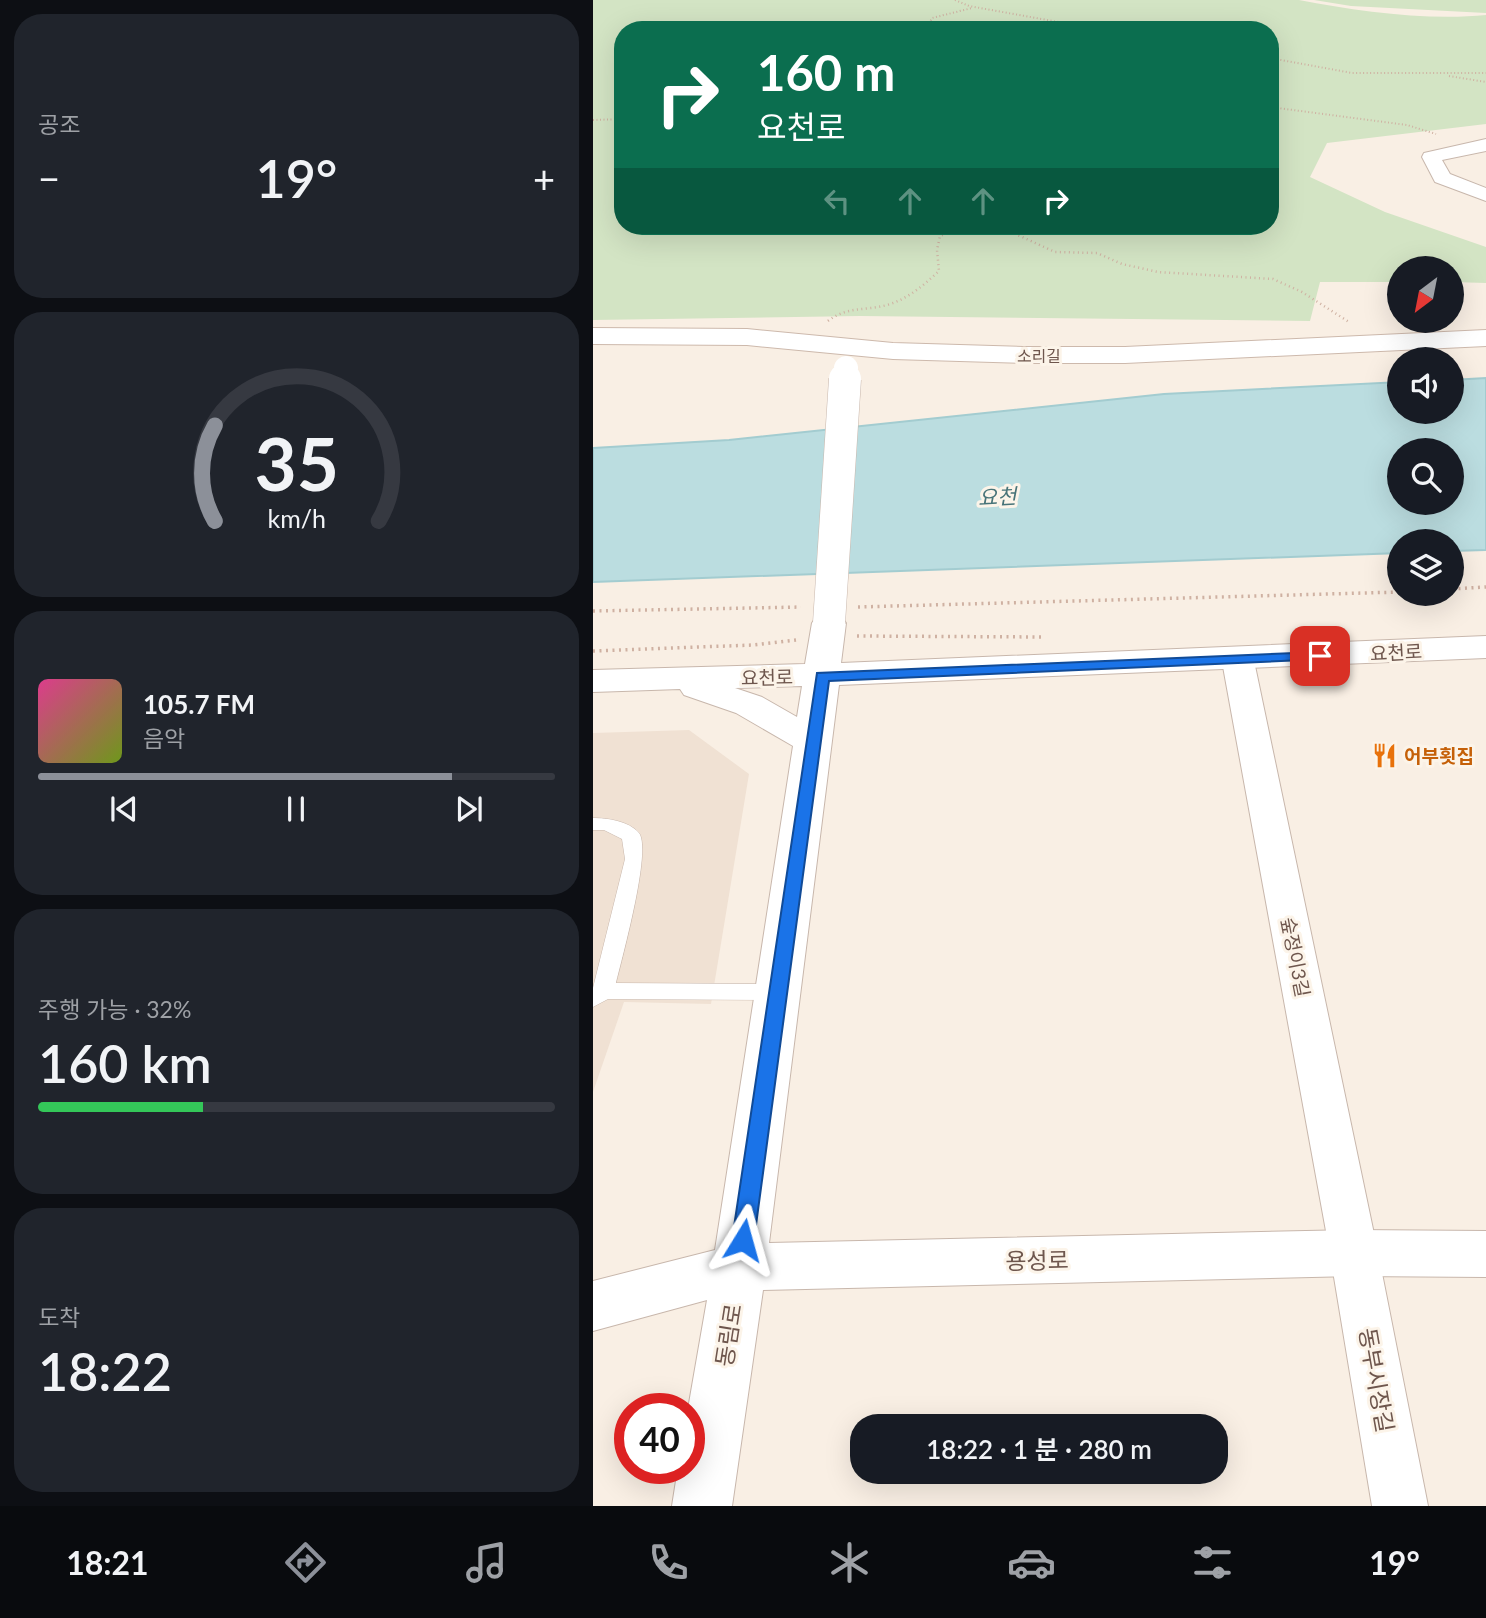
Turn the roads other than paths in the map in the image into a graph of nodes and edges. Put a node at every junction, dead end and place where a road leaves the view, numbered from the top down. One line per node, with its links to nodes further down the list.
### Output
1 (1486, 145): 2 (street)
2 (1486, 195)
3 (593, 336): 5 (street, 소리길)
4 (1486, 338): 5 (street, 소리길)
5 (846, 357): 8 (street, 동림로, bridge)
6 (1486, 647): 7 (street, 요천로)
7 (1238, 661): 8 (street, 요천로); 15 (street, 숲정이3길)
8 (822, 677): 9 (street, 요천로); 11 (street, 동림로)
9 (672, 679): 10 (street, 요천로); 11 (street)
10 (593, 681)
11 (811, 740): 13 (street, 동림로)
12 (593, 824): 14 (lane)
13 (778, 992): 14 (lane); 17 (street, 동림로)
14 (598, 995)
15 (1354, 1253): 16 (street, 용성로); 17 (street, 용성로); 20 (street, 동부시장길)
16 (1486, 1254)
17 (739, 1267): 18 (street, 용성로); 19 (street, 동림로)
18 (593, 1306)
19 (701, 1506)
20 (1400, 1506)

